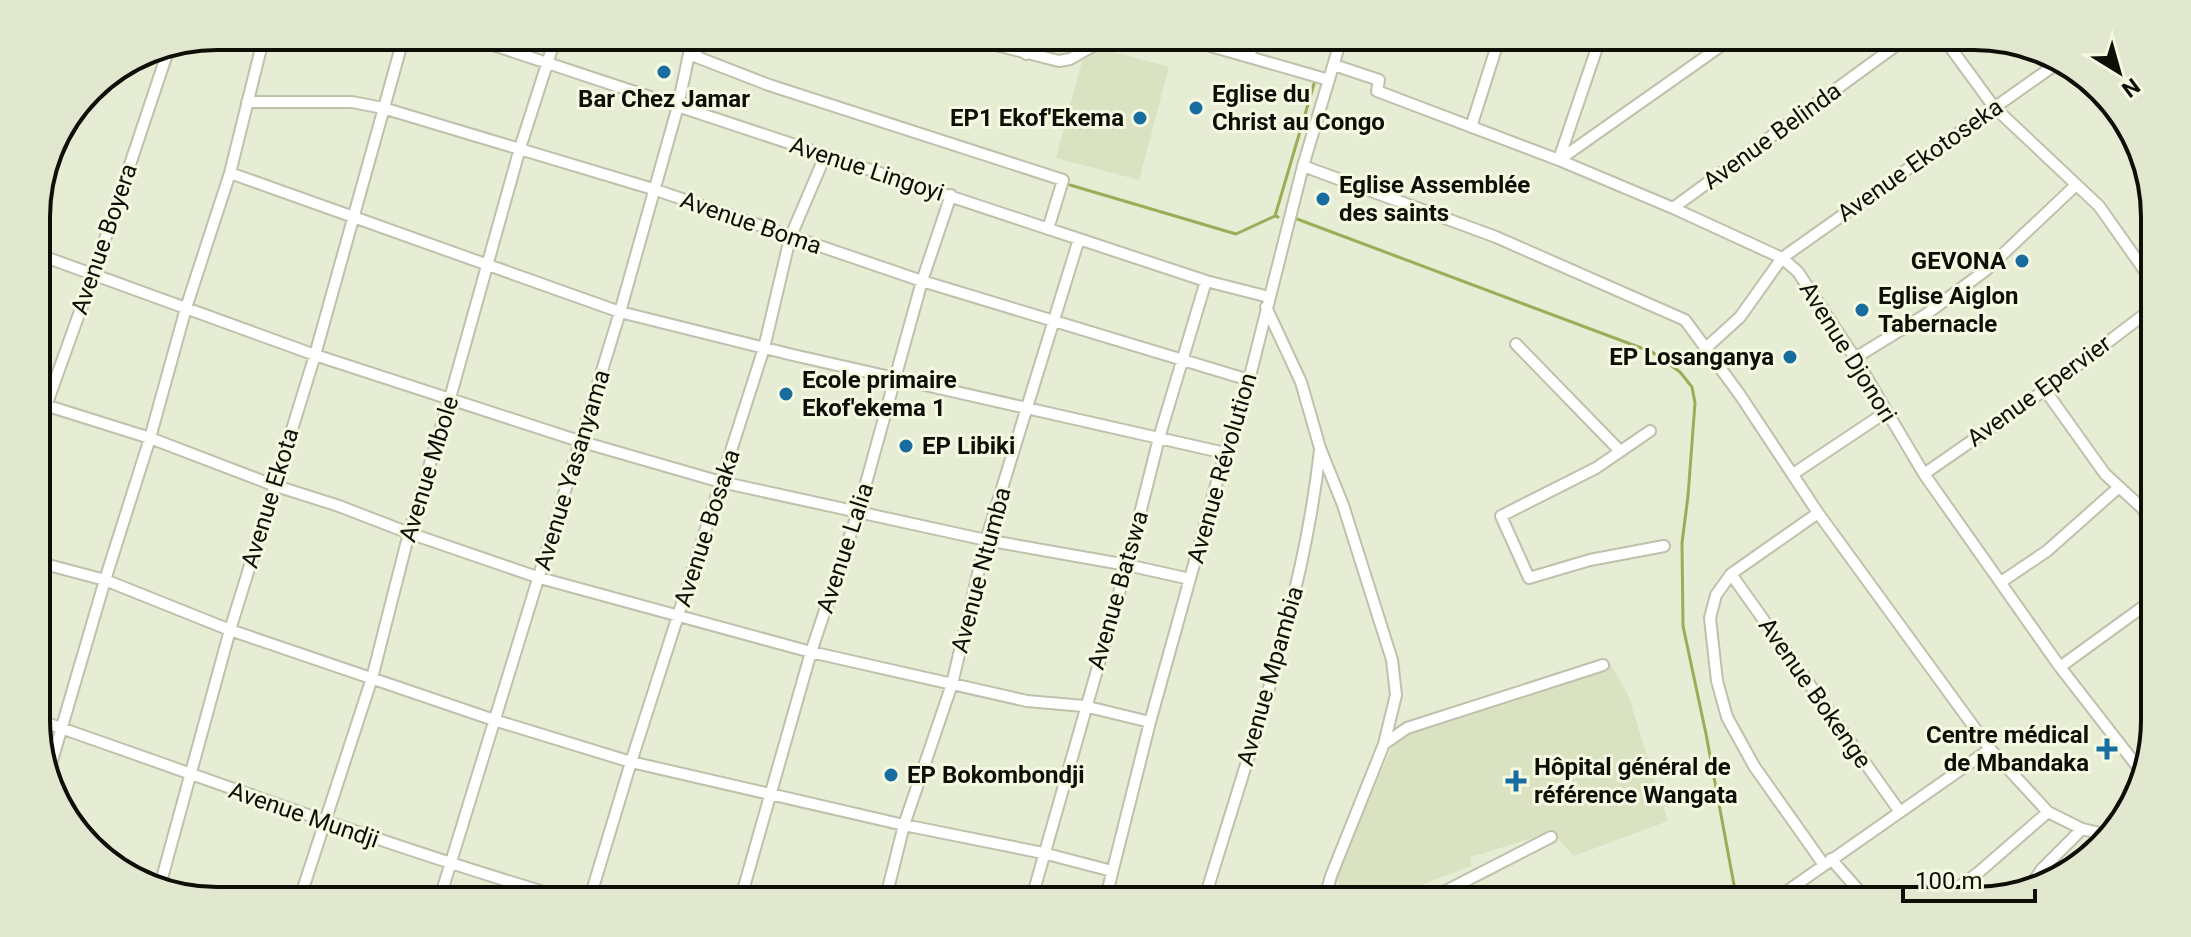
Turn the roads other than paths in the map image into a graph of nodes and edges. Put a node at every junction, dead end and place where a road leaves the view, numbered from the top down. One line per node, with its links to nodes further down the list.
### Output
1 (260, 50): 26 (street)
2 (400, 50): 29 (street, Avenue Ekota)
3 (506, 50): 22 (street, Avenue Lingoyi)
4 (551, 50): 22 (street, Avenue Mbole)
5 (689, 50): 18 (street, Avenue Yasanyama)
6 (696, 50): 18 (street)
7 (1012, 50): 19 (street)
8 (1025, 50): 19 (street)
9 (1086, 50): 19 (street)
10 (1224, 50): 20 (street)
11 (1251, 50): 20 (street)
12 (1338, 50): 23 (street, Avenue Révolution)
13 (1496, 50): 30 (street)
14 (1596, 50): 33 (street)
15 (1714, 50): 33 (street)
16 (1890, 50): 39 (street, Avenue Belinda)
17 (1952, 50): 28 (street)
18 (689, 54): 27 (street, Avenue Yasanyama); 41 (street)
19 (1026, 54)
20 (1249, 57): 25 (street)
21 (165, 59): 48 (street, Avenue Boyera)
22 (546, 64): 27 (street, Avenue Lingoyi); 31 (street, Avenue Mbole)
23 (1334, 65): 25 (street, Avenue Révolution); 30 (street, Avenue Djonori)
24 (2050, 68): 28 (street, Avenue Ekotoseka)
25 (1329, 80): 34 (street, Avenue Révolution)
26 (247, 102): 29 (street, Avenue Boma); 35 (street)
27 (678, 106): 32 (street, Avenue Lingoyi); 37 (street, Avenue Yasanyama)
28 (1994, 107): 36 (street); 44 (street, Avenue Ekotoseka)
29 (383, 108): 31 (street, Avenue Boma); 40 (street, Avenue Ekota)
30 (1471, 127): 33 (street, Avenue Djonori)
31 (520, 148): 37 (street, Avenue Boma); 46 (street, Avenue Mbole)
32 (825, 156): 38 (street, Avenue Lingoyi); 42 (street, Avenue Bosaka)
33 (1559, 160): 39 (street, Avenue Djonori)
34 (1303, 166): 51 (street, Avenue Révolution); 57 (street)
35 (230, 173): 40 (street); 52 (street)
36 (2075, 186): 47 (street); 60 (street)
37 (653, 189): 42 (street, Avenue Boma); 53 (street, Avenue Yasanyama)
38 (951, 195): 41 (street, Avenue Lingoyi); 49 (street, Avenue Lalia)
39 (1673, 208): 44 (street, Avenue Djonori)
40 (353, 219): 46 (street); 59 (street, Avenue Ekota)
41 (1048, 229): 43 (street, Avenue Lingoyi)
42 (790, 238): 49 (street, Avenue Boma); 58 (street, Avenue Bosaka)
43 (1079, 239): 50 (street, Avenue Lingoyi); 54 (street, Avenue Ntumba)
44 (1782, 258): 57 (street, Avenue Ekotoseka); 60 (street, Avenue Djonori)
45 (50, 259): 48 (street)
46 (488, 265): 53 (street); 66 (street, Avenue Mbole)
47 (2141, 266)
48 (93, 275): 52 (street); 65 (street, Avenue Boyera)
49 (922, 281): 54 (street, Avenue Boma); 62 (street, Avenue Lalia)
50 (1206, 281): 51 (street, Avenue Lingoyi); 61 (street, Avenue Batswa)
51 (1267, 302): 63 (street, Avenue Révolution); 74 (street)
52 (186, 308): 59 (street); 71 (street)
53 (620, 312): 58 (street); 73 (street, Avenue Yasanyama)
54 (1053, 321): 61 (street, Avenue Boma); 68 (street, Avenue Ntumba)
55 (2141, 321): 64 (street, Avenue Epervier)
56 (1516, 344): 75 (street)
57 (1707, 347): 77 (street)
58 (764, 348): 62 (street); 79 (street, Avenue Bosaka)
59 (315, 355): 66 (street); 80 (street, Avenue Ekota)
60 (1855, 358): 69 (street, Avenue Djonori)
61 (1183, 360): 63 (street, Avenue Boma); 72 (street, Avenue Batswa)
62 (896, 378): 68 (street); 83 (street, Avenue Lalia)
63 (1249, 380): 76 (street, Avenue Révolution)
64 (2045, 390): 78 (street, Avenue Epervier); 81 (street)
65 (50, 391)
66 (450, 398): 73 (street); 85 (street, Avenue Mbole)
67 (50, 407): 71 (street)
68 (1028, 408): 72 (street); 86 (street, Avenue Ntumba)
69 (1886, 412): 77 (street); 78 (street, Avenue Djonori)
70 (1650, 431): 75 (street)
71 (150, 438): 80 (street); 93 (street)
72 (1159, 438): 76 (street); 89 (street, Avenue Batswa)
73 (579, 441): 79 (street); 91 (street, Avenue Yasanyama)
74 (1320, 448): 108 (street); 136 (street, Avenue Mpambia)
75 (1620, 451): 87 (street)
76 (1225, 453): 92 (street, Avenue Révolution)
77 (1793, 474): 84 (street)
78 (1924, 474): 94 (street, Avenue Djonori)
79 (721, 482): 83 (street); 96 (street, Avenue Bosaka)
80 (273, 485): 85 (street); 97 (street, Avenue Ekota)
81 (2119, 487): 82 (street); 94 (street)
82 (2141, 507)
83 (858, 512): 86 (street); 98 (street, Avenue Lalia)
84 (1818, 513): 90 (street); 109 (street)
85 (409, 533): 91 (street); 101 (street, Avenue Mbole)
86 (986, 540): 89 (street); 102 (street, Avenue Ntumba)
87 (1664, 546)
88 (50, 565): 93 (street)
89 (1127, 565): 92 (street); 103 (street, Avenue Batswa)
90 (1731, 574): 115 (street, Avenue Bokenge); 123 (street)
91 (540, 578): 96 (street); 104 (street, Avenue Yasanyama)
92 (1190, 579): 105 (street, Avenue Révolution)
93 (105, 580): 97 (street); 107 (street)
94 (2001, 582): 100 (street, Avenue Djonori)
95 (2141, 608): 100 (street)
96 (679, 616): 98 (street); 111 (street, Avenue Bosaka)
97 (230, 630): 101 (street); 113 (street, Avenue Ekota)
98 (811, 652): 102 (street); 114 (street, Avenue Lalia)
99 (1603, 665): 108 (street)
100 (2060, 667): 112 (street, Avenue Djonori)
101 (372, 678): 104 (street); 117 (street, Avenue Mbole)
102 (952, 684): 103 (street); 118 (street, Avenue Ntumba)
103 (1084, 706): 105 (street); 122 (street, Avenue Batswa)
104 (494, 720): 111 (street); 124 (street, Avenue Yasanyama)
105 (1150, 722): 125 (street, Avenue Révolution)
106 (50, 724): 107 (street, Avenue Mundji)
107 (60, 728): 110 (street); 113 (street, Avenue Mundji)
108 (1384, 744): 137 (street)
109 (1990, 749): 115 (street); 116 (street)
110 (54, 753)
111 (631, 762): 114 (street); 131 (street, Avenue Bosaka)
112 (2135, 763)
113 (192, 776): 117 (street, Avenue Mundji); 127 (street, Avenue Ekota)
114 (771, 794): 118 (street); 132 (street, Avenue Lalia)
115 (1900, 812): 123 (street)
116 (2048, 812): 119 (street); 141 (street)
117 (324, 822): 124 (street, Avenue Mundji); 128 (street, Avenue Mbole)
118 (904, 825): 122 (street); 133 (street, Avenue Ntumba)
119 (2082, 829): 120 (street); 126 (street)
120 (2097, 832)
121 (1551, 837): 138 (street)
122 (1043, 853): 125 (street); 134 (street, Avenue Batswa)
123 (1828, 862): 139 (street); 140 (street)
124 (449, 864): 129 (street, Avenue Yasanyama); 130 (street, Avenue Mundji)
125 (1112, 871): 135 (street, Avenue Révolution)
126 (2039, 873)
127 (162, 877)
128 (303, 887)
129 (443, 887)
130 (527, 887)
131 (593, 887)
132 (744, 887)
133 (888, 887)
134 (1034, 887)
135 (1108, 887)
136 (1208, 887)
137 (1328, 887)
138 (1461, 887)
139 (1793, 887)
140 (1854, 887)
141 (1959, 887)

